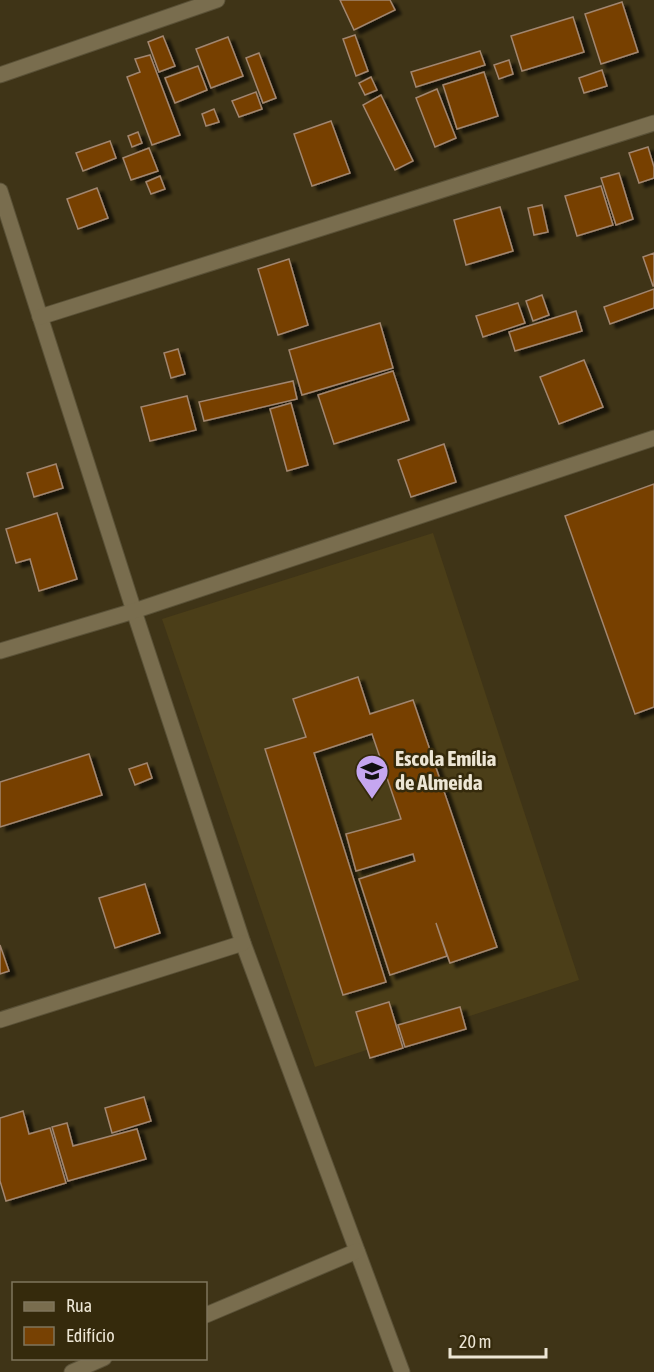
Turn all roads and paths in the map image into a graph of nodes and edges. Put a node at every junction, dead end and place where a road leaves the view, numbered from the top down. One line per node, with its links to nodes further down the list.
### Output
1 (217, 0): 2 (street)
2 (0, 75)
3 (654, 123): 5 (street)
4 (0, 191): 5 (street)
5 (40, 317): 7 (street)
6 (654, 438): 7 (street)
7 (134, 611): 8 (street); 9 (street)
8 (0, 651)
9 (243, 943): 10 (street); 11 (street)
10 (0, 1020)
11 (357, 1251): 12 (street); 15 (street)
12 (207, 1315)
13 (102, 1360): 14 (street)
14 (72, 1372)
15 (402, 1372)

